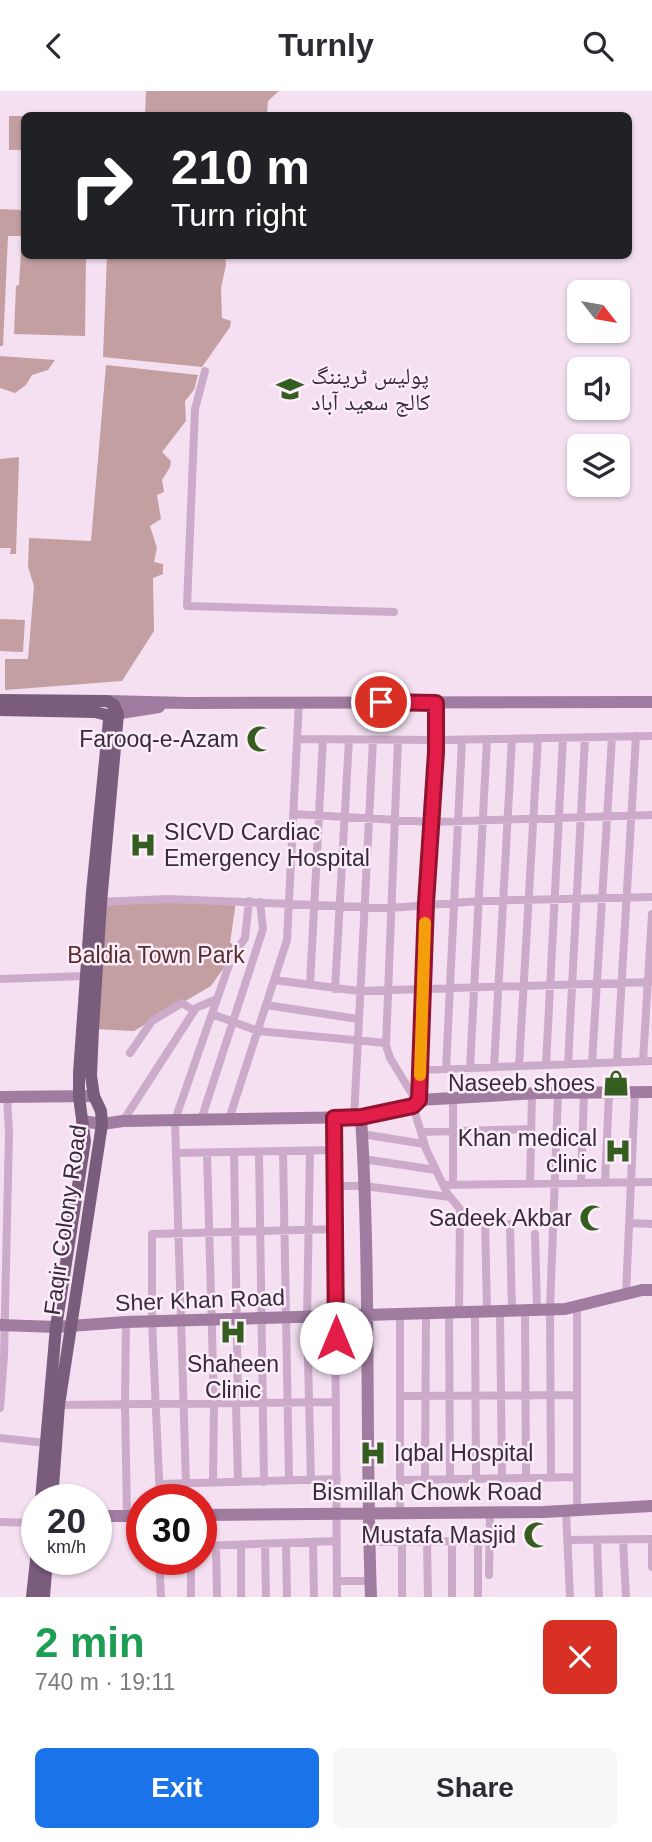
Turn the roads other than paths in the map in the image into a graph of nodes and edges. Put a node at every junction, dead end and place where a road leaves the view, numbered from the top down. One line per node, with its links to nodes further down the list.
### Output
1 (205, 371): 2 (street)
2 (394, 612)
3 (0, 700): 4 (main road)
4 (107, 701): 7 (street); 10 (main road)
5 (299, 701): 7 (street); 8 (street); 17 (street)
6 (652, 702): 8 (street)
7 (187, 703): 10 (street)
8 (436, 703): 24 (street)
9 (0, 710): 10 (main road)
10 (113, 715): 50 (main road, Faqir Colony Road)
11 (636, 736): 12 (street); 14 (street); 28 (street)
12 (652, 736)
13 (585, 737): 14 (street); 16 (street); 32 (street)
14 (612, 737): 30 (street)
15 (538, 738): 16 (street); 21 (street); 34 (street)
16 (563, 738): 35 (street)
17 (297, 739): 18 (street); 26 (street)
18 (323, 739): 19 (street); 27 (street)
19 (349, 739): 22 (street); 31 (street)
20 (487, 739): 21 (street); 25 (street); 38 (street)
21 (512, 739): 36 (street)
22 (373, 740): 23 (street); 33 (street)
23 (398, 740): 24 (street); 37 (street)
24 (436, 740): 25 (street); 40 (street)
25 (462, 740): 39 (street)
26 (293, 814): 27 (street); 52 (street)
27 (319, 815): 31 (street); 54 (street)
28 (631, 815): 29 (street); 30 (street); 41 (street)
29 (652, 815)
30 (607, 816): 32 (street); 44 (street)
31 (345, 817): 33 (street); 56 (street)
32 (581, 817): 35 (street); 43 (street)
33 (368, 818): 37 (street); 57 (street)
34 (533, 818): 35 (street); 36 (street); 45 (street)
35 (559, 818): 46 (street)
36 (508, 819): 38 (street); 47 (street)
37 (394, 820): 40 (street); 58 (street)
38 (483, 820): 39 (street); 49 (street)
39 (458, 821): 40 (street); 53 (street)
40 (432, 822): 55 (street)
41 (627, 897): 42 (street); 44 (street); 65 (street)
42 (652, 897)
43 (577, 898): 44 (street); 46 (street); 66 (street)
44 (602, 898): 64 (street)
45 (529, 899): 46 (street); 47 (street); 68 (street)
46 (555, 899): 69 (street)
47 (503, 900): 49 (street); 70 (street)
48 (248, 901): 50 (street); 51 (street); 77 (street)
49 (479, 901): 53 (street); 72 (street)
50 (96, 902): 60 (main road, Faqir Colony Road); 103 (main road, Faqir Colony Road)
51 (260, 902): 52 (street); 82 (street)
52 (288, 902): 54 (street); 62 (street)
53 (454, 902): 55 (street); 71 (street)
54 (314, 903): 56 (street); 67 (street)
55 (426, 903): 58 (street); 73 (street)
56 (340, 905): 57 (street); 74 (street)
57 (363, 906): 58 (street); 75 (street)
58 (391, 908): 76 (street)
59 (652, 914): 63 (street)
60 (85, 976): 61 (street); 105 (main road, Faqir Colony Road)
61 (0, 979)
62 (274, 980): 67 (street); 78 (street)
63 (650, 982): 65 (street); 87 (street)
64 (597, 983): 65 (street); 66 (street); 89 (street)
65 (622, 983): 88 (street)
66 (572, 984): 69 (street); 90 (street)
67 (310, 985): 74 (street)
68 (524, 985): 69 (street); 70 (street); 92 (street)
69 (550, 985): 91 (street)
70 (499, 986): 72 (street); 93 (street)
71 (450, 987): 72 (street); 73 (street); 95 (street)
72 (474, 987): 94 (street)
73 (423, 988): 76 (street); 96 (street)
74 (335, 989): 75 (street)
75 (359, 991): 76 (street); 81 (street)
76 (388, 991): 85 (street)
77 (217, 999): 79 (street); 80 (street)
78 (266, 1005): 81 (street); 83 (street)
79 (194, 1011): 86 (street); 113 (street)
80 (212, 1014): 82 (street); 114 (street)
81 (358, 1019): 84 (street)
82 (233, 1022): 83 (street); 110 (street)
83 (258, 1031): 84 (street); 111 (street)
84 (358, 1041): 85 (street); 108 (street)
85 (386, 1043): 107 (street)
86 (130, 1053)
87 (648, 1061): 88 (street)
88 (617, 1062): 89 (street)
89 (592, 1063): 90 (street)
90 (568, 1064): 91 (street)
91 (546, 1065): 92 (street)
92 (519, 1066): 93 (street)
93 (494, 1067): 94 (street)
94 (470, 1068): 95 (street)
95 (446, 1069): 96 (street)
96 (420, 1070): 107 (street)
97 (635, 1092): 98 (street); 101 (street); 132 (street)
98 (652, 1092)
99 (558, 1093): 100 (street); 102 (street); 134 (street)
100 (584, 1093): 101 (street); 135 (street)
101 (608, 1093): 131 (street)
102 (532, 1094): 106 (street); 116 (street)
103 (94, 1096): 105 (street); 115 (main road, Faqir Colony Road)
104 (4, 1097): 105 (street); 118 (street)
105 (79, 1097): 112 (main road, Faqir Colony Road)
106 (453, 1098): 107 (street); 117 (street)
107 (416, 1103): 108 (street); 119 (street)
108 (357, 1117): 109 (street); 120 (street)
109 (334, 1118): 111 (street); 122 (street)
110 (201, 1119): 111 (street); 114 (street)
111 (229, 1119)
112 (82, 1121): 115 (street); 176 (main road, Faqir Colony Road)
113 (123, 1121): 114 (street); 115 (street)
114 (175, 1121): 127 (street)
115 (102, 1124): 175 (main road, Faqir Colony Road)
116 (531, 1129): 117 (street); 136 (street)
117 (453, 1131): 119 (street); 138 (street)
118 (4, 1132): 142 (street)
119 (421, 1132): 121 (street)
120 (362, 1134): 121 (street); 129 (street)
121 (424, 1144): 130 (street)
122 (335, 1150): 124 (street); 139 (street)
123 (283, 1151): 124 (street); 126 (street); 148 (street)
124 (310, 1151): 149 (street)
125 (234, 1152): 126 (street); 128 (street); 152 (street)
126 (259, 1152): 150 (street)
127 (176, 1153): 128 (street); 153 (street)
128 (207, 1153): 151 (street)
129 (363, 1159): 130 (street); 140 (street)
130 (436, 1170): 137 (street)
131 (604, 1182): 132 (street); 135 (street)
132 (631, 1182): 133 (street); 144 (street)
133 (652, 1182)
134 (555, 1183): 135 (street); 136 (street); 159 (street)
135 (581, 1183)
136 (530, 1184): 138 (street)
137 (443, 1185): 138 (street); 141 (street)
138 (453, 1185)
139 (335, 1186): 140 (street); 147 (street)
140 (364, 1186): 141 (street); 164 (street)
141 (450, 1197): 161 (street)
142 (3, 1212): 155 (street)
143 (485, 1217): 160 (street)
144 (630, 1223): 146 (street); 157 (street)
145 (510, 1224): 160 (street)
146 (652, 1224)
147 (335, 1229): 149 (street); 165 (street)
148 (284, 1230): 149 (street); 150 (street); 166 (street)
149 (309, 1230): 167 (street)
150 (260, 1231): 152 (street); 169 (street)
151 (210, 1232): 152 (street); 153 (street); 170 (street)
152 (235, 1232): 168 (street)
153 (178, 1233): 171 (street); 172 (street)
154 (535, 1234): 160 (street)
155 (2, 1290): 174 (street)
156 (652, 1290): 157 (street, Sher Khan Road)
157 (626, 1294): 158 (street, Sher Khan Road)
158 (577, 1306): 159 (street, Sher Khan Road); 180 (street)
159 (551, 1310): 160 (street, Sher Khan Road); 179 (street)
160 (506, 1312): 161 (street, Sher Khan Road); 178 (street); 184 (street); 185 (street)
161 (454, 1314): 163 (street, Sher Khan Road); 183 (street)
162 (400, 1315): 163 (street, Sher Khan Road); 164 (street, Sher Khan Road); 181 (street)
163 (426, 1315): 182 (street)
164 (367, 1316): 165 (street, Sher Khan Road); 223 (street)
165 (336, 1317): 167 (street, Sher Khan Road); 186 (street)
166 (286, 1318): 167 (street, Sher Khan Road); 169 (street, Sher Khan Road); 187 (street)
167 (307, 1318): 188 (street)
168 (237, 1319): 169 (street, Sher Khan Road); 170 (street, Sher Khan Road); 195 (street)
169 (261, 1319): 189 (street)
170 (212, 1320): 172 (street, Sher Khan Road); 194 (street)
171 (152, 1321): 172 (street, Sher Khan Road); 173 (street, Sher Khan Road); 192 (street)
172 (181, 1321): 193 (street)
173 (126, 1322): 175 (street, Sher Khan Road); 191 (street)
174 (2, 1325): 176 (street, Sher Khan Road); 177 (street)
175 (70, 1326): 176 (street, Sher Khan Road); 190 (main road, Faqir Colony Road)
176 (56, 1327): 198 (main road, Faqir Colony Road)
177 (2, 1355): 196 (street)
178 (525, 1395): 179 (street); 185 (street); 203 (street)
179 (551, 1395): 180 (street); 199 (street)
180 (577, 1395): 200 (street)
181 (400, 1396): 182 (street); 208 (street)
182 (425, 1396): 183 (street); 205 (street)
183 (449, 1396): 184 (street); 206 (street)
184 (475, 1396): 185 (street); 201 (street)
185 (501, 1396): 202 (street)
186 (336, 1402): 188 (street); 204 (street)
187 (287, 1403): 188 (street); 189 (street); 209 (street)
188 (310, 1403): 207 (street)
189 (263, 1404): 195 (street); 211 (street)
190 (59, 1405): 191 (street); 214 (main road, Faqir Colony Road)
191 (125, 1405): 192 (street); 215 (street)
192 (156, 1405): 193 (street); 216 (street)
193 (184, 1405): 194 (street); 217 (street)
194 (215, 1405): 195 (street); 212 (street)
195 (237, 1405): 210 (street)
196 (0, 1408)
197 (0, 1438): 198 (street)
198 (45, 1443): 213 (main road, Faqir Colony Road)
199 (551, 1477): 200 (street); 203 (street)
200 (577, 1477): 219 (street)
201 (476, 1478): 202 (street); 206 (street)
202 (502, 1478): 203 (street)
203 (526, 1478)
204 (337, 1479): 207 (street); 222 (street)
205 (425, 1479): 206 (street); 208 (street)
206 (450, 1479)
207 (311, 1480): 209 (street)
208 (400, 1480): 220 (street)
209 (289, 1481): 211 (street)
210 (238, 1482): 211 (street); 212 (street)
211 (264, 1482)
212 (213, 1483): 217 (street)
213 (42, 1484)
214 (53, 1484)
215 (126, 1484)
216 (160, 1484)
217 (186, 1484)
218 (652, 1506): 219 (street, Bismillah Chowk Road)
219 (571, 1511): 221 (street, Bismillah Chowk Road); 232 (street)
220 (400, 1512): 221 (street, Bismillah Chowk Road); 223 (street, Bismillah Chowk Road)
221 (490, 1512): 231 (street)
222 (337, 1513): 223 (street, Bismillah Chowk Road); 224 (street, Bismillah Chowk Road); 230 (street)
223 (367, 1513): 234 (street)
224 (217, 1515)
225 (0, 1522): 226 (street)
226 (21, 1523)
227 (652, 1539): 229 (street)
228 (597, 1540): 229 (street); 232 (street); 269 (street)
229 (623, 1540): 270 (street)
230 (337, 1541): 233 (street); 252 (street)
231 (490, 1541): 238 (street); 250 (street)
232 (567, 1541): 268 (street)
233 (313, 1542): 239 (street); 261 (street)
234 (368, 1542): 235 (street); 251 (street)
235 (401, 1542): 236 (street); 264 (street)
236 (427, 1542): 237 (street); 265 (street)
237 (452, 1542): 238 (street); 266 (street)
238 (478, 1542): 267 (street)
239 (286, 1544): 242 (street); 260 (street)
240 (217, 1545): 241 (street)
241 (240, 1545): 242 (street); 258 (street)
242 (265, 1545): 259 (street)
243 (652, 1546): 244 (street)
244 (652, 1567)
245 (34, 1575): 253 (main road)
246 (46, 1575): 254 (main road)
247 (160, 1575): 255 (street)
248 (191, 1575): 256 (street)
249 (216, 1575): 257 (street)
250 (489, 1576)
251 (370, 1580): 252 (street); 263 (street)
252 (337, 1581): 262 (street)
253 (32, 1597)
254 (44, 1597)
255 (161, 1597)
256 (191, 1597)
257 (216, 1597)
258 (241, 1597)
259 (266, 1597)
260 (287, 1597)
261 (314, 1597)
262 (337, 1597)
263 (371, 1597)
264 (402, 1597)
265 (428, 1597)
266 (452, 1597)
267 (478, 1597)
268 (570, 1597)
269 (599, 1597)
270 (626, 1597)

